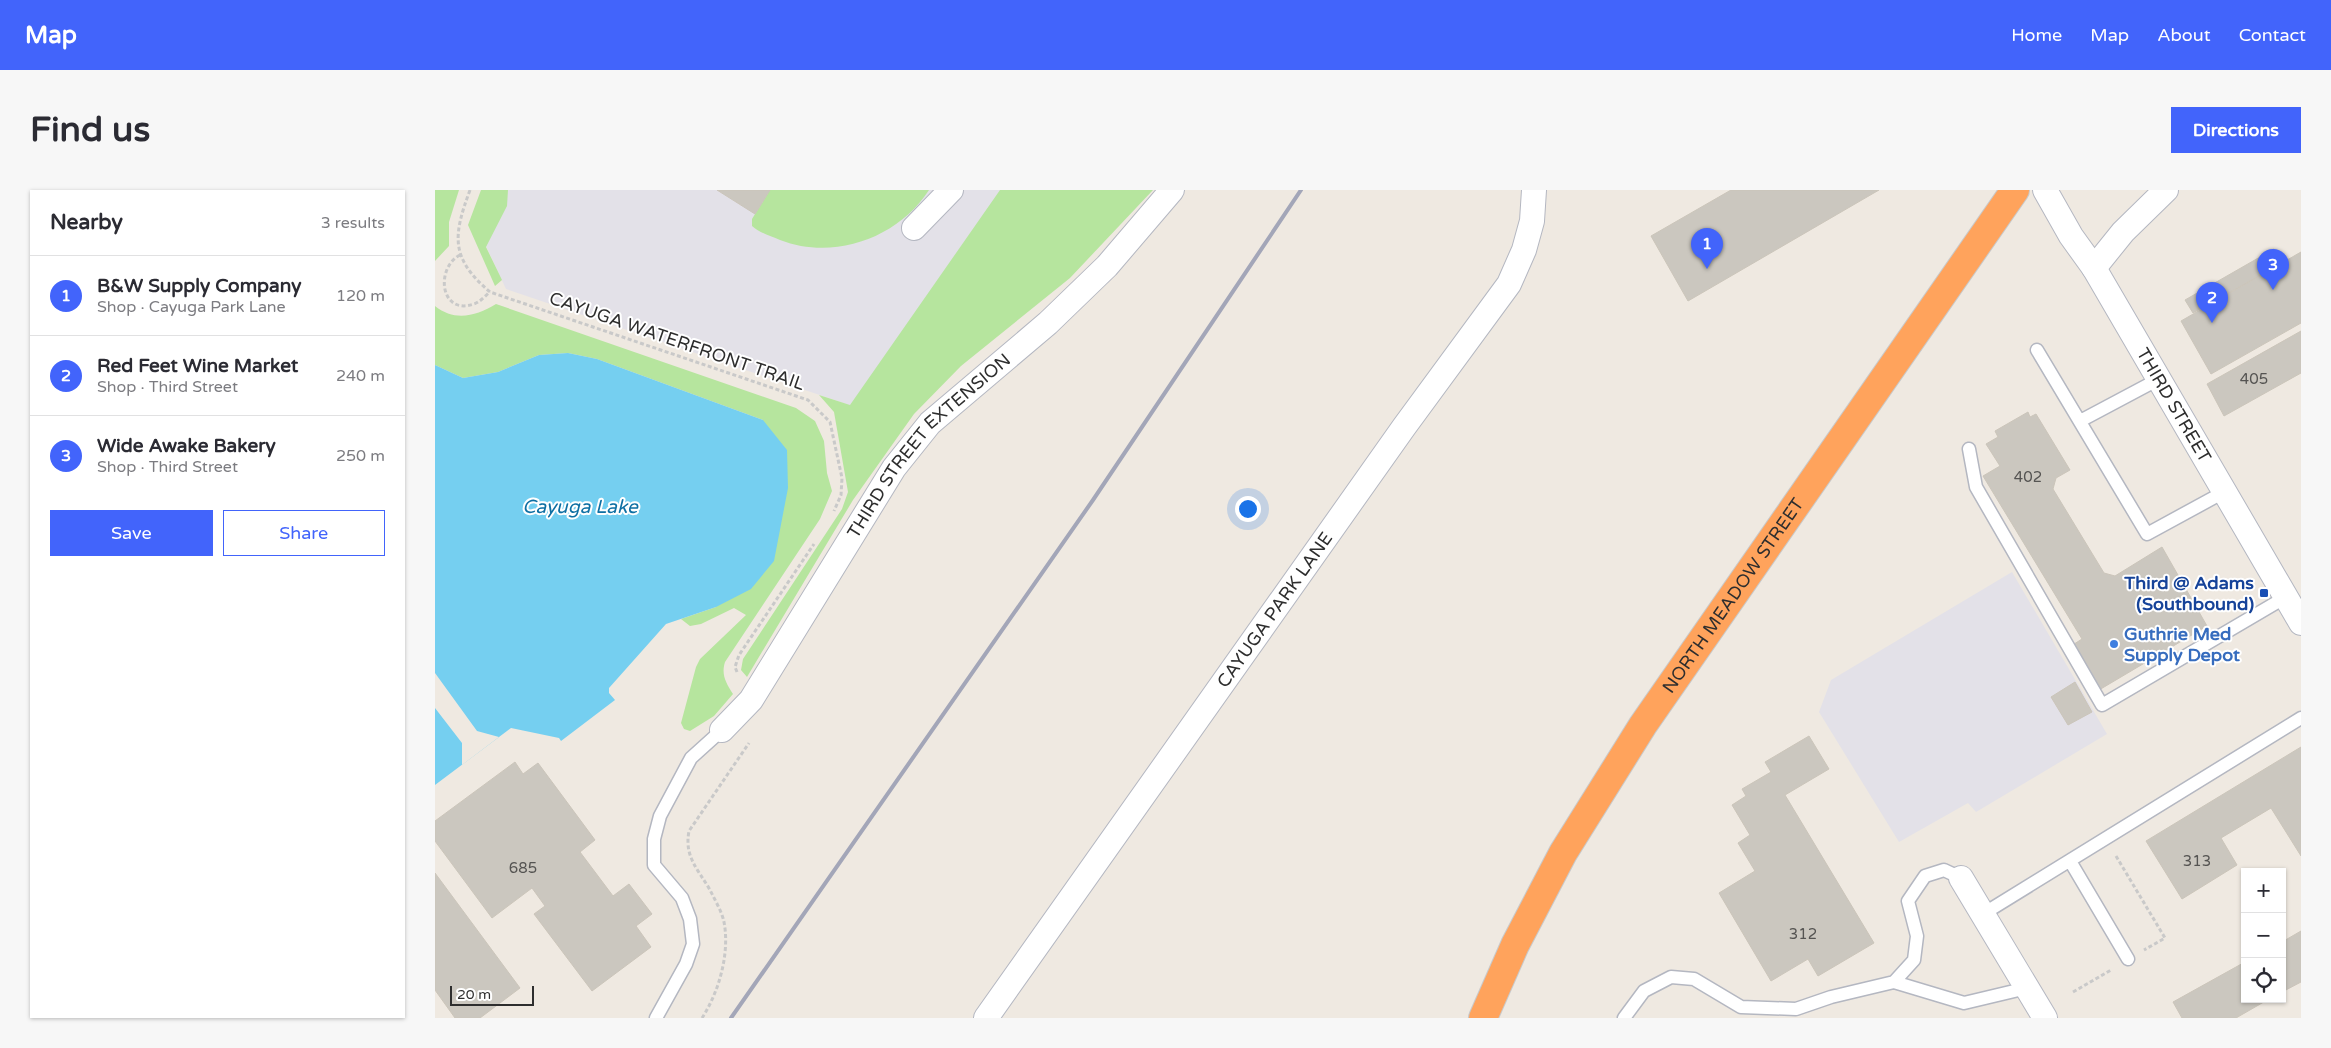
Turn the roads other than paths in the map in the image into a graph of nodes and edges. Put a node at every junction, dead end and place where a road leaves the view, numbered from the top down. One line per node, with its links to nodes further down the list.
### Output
1 (951, 190): 7 (street)
2 (1173, 190): 17 (street, THIRD STREET EXTENSION)
3 (1534, 190): 25 (street, CAYUGA PARK LANE)
4 (2015, 190): 26 (highway, NORTH MEADOW STREET)
5 (2045, 190): 8 (street, THIRD STREET)
6 (2166, 190): 8 (street)
7 (914, 228)
8 (2094, 268): 10 (street, THIRD STREET)
9 (2037, 350): 11 (lane)
10 (2159, 380): 11 (lane); 13 (street, THIRD STREET)
11 (2079, 421): 13 (lane)
12 (1969, 449): 14 (lane)
13 (2225, 492): 14 (street, THIRD STREET)
14 (2286, 597): 15 (street, THIRD STREET)
15 (2301, 623)
16 (2301, 718): 18 (lane)
17 (722, 730): 24 (lane)
18 (2070, 861): 20 (lane); 21 (lane)
19 (1961, 878): 20 (street); 22 (lane)
20 (1983, 914): 23 (street)
21 (2128, 959)
22 (1894, 982): 23 (lane); 27 (lane)
23 (2027, 988): 28 (street)
24 (656, 1018)
25 (986, 1018)
26 (1483, 1018)
27 (1624, 1018)
28 (2045, 1018)

